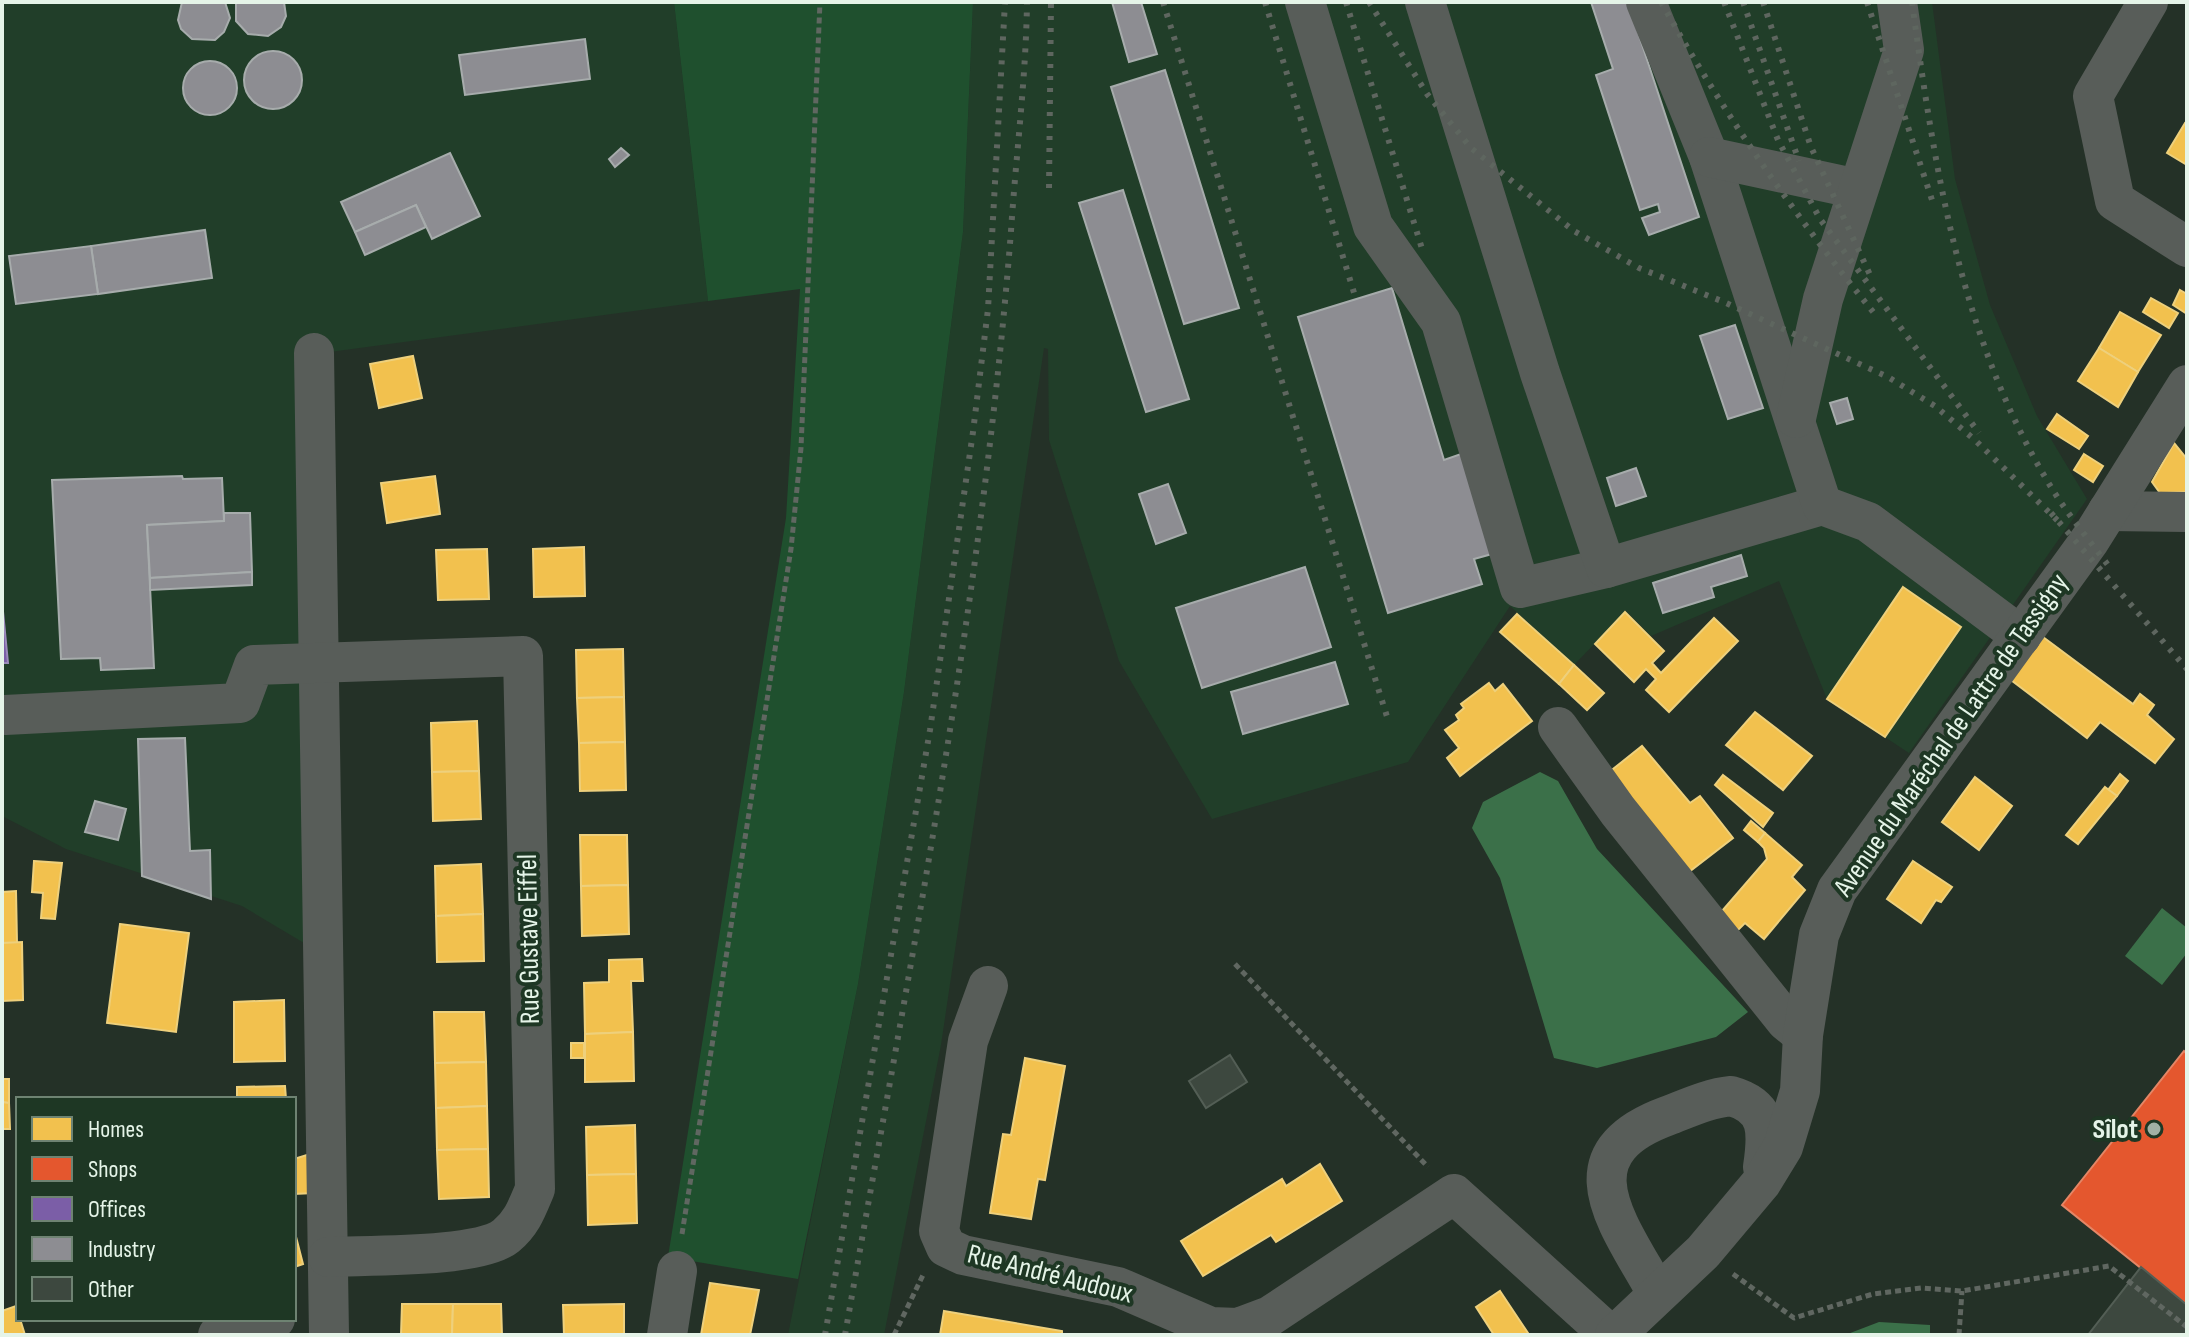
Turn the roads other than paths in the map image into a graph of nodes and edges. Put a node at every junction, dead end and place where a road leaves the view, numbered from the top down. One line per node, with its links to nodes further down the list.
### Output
1 (1305, 2): 15 (street)
2 (1425, 2): 15 (street)
3 (1646, 2): 6 (street)
4 (1897, 2): 7 (street)
5 (2148, 2): 8 (street)
6 (1709, 157): 7 (street); 11 (street)
7 (1858, 189): 11 (street)
8 (2187, 247)
9 (314, 353): 17 (street)
10 (2187, 385): 13 (street, Avenue du Maréchal de Lattre de Tassigny)
11 (1795, 419): 12 (street)
12 (1822, 505): 15 (street); 16 (street)
13 (2108, 511): 14 (street); 16 (street, Avenue du Maréchal de Lattre de Tassigny)
14 (2187, 512)
15 (1606, 568)
16 (2021, 636): 21 (street, Avenue du Maréchal de Lattre de Tassigny)
17 (319, 663): 18 (street); 23 (street); 23 (street, Rue Gustave Eiffel)
18 (5, 715)
19 (1558, 727): 21 (street)
20 (988, 986): 30 (street, Rue André Audoux)
21 (1803, 1035): 22 (street, Avenue du Maréchal de Lattre de Tassigny)
22 (1761, 1183): 25 (street, Avenue du Maréchal de Lattre de Tassigny); 25 (street)
23 (328, 1257): 26 (street)
24 (677, 1271): 29 (street)
25 (1657, 1293): 30 (street, Avenue du Maréchal de Lattre de Tassigny)
26 (317, 1317)
27 (268, 1321): 28 (street)
28 (218, 1335)
29 (667, 1335)
30 (1613, 1335)

